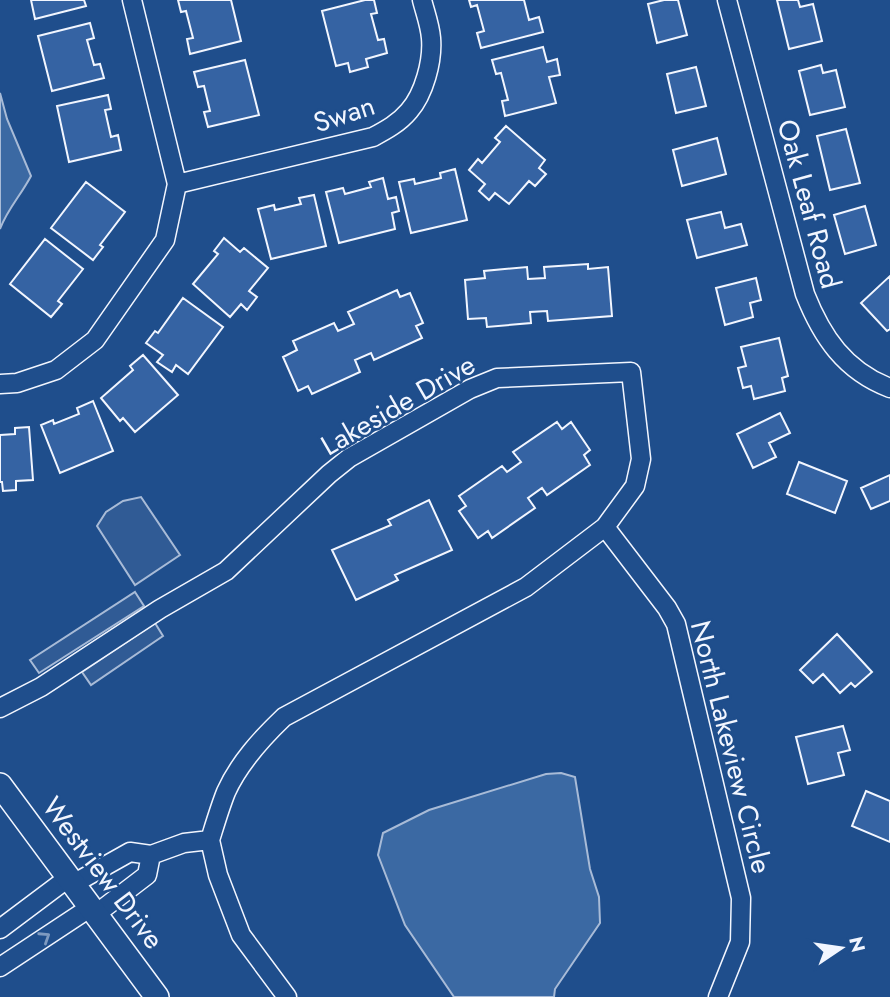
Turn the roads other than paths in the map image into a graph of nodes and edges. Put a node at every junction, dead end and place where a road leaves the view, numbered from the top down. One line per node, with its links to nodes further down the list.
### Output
1 (132, 0): 4 (street)
2 (422, 0): 4 (street, Swan)
3 (727, 0): 6 (street, Oak Leaf Road)
4 (177, 184): 5 (street)
5 (0, 383)
6 (890, 388)
7 (606, 527): 8 (street, Lakeside Drive); 10 (street, Lakeside Drive); 18 (street, North Lakeview Circle)
8 (0, 708)
9 (0, 785): 12 (street, Westview Drive)
10 (210, 840): 11 (street); 17 (street)
11 (151, 855): 12 (street); 13 (street)
12 (70, 881): 13 (street, Westview Drive); 14 (street)
13 (93, 911): 15 (street, one-way to 13); 16 (street, Westview Drive)
14 (0, 929)
15 (0, 967)
16 (157, 997)
17 (287, 997)
18 (718, 997)

